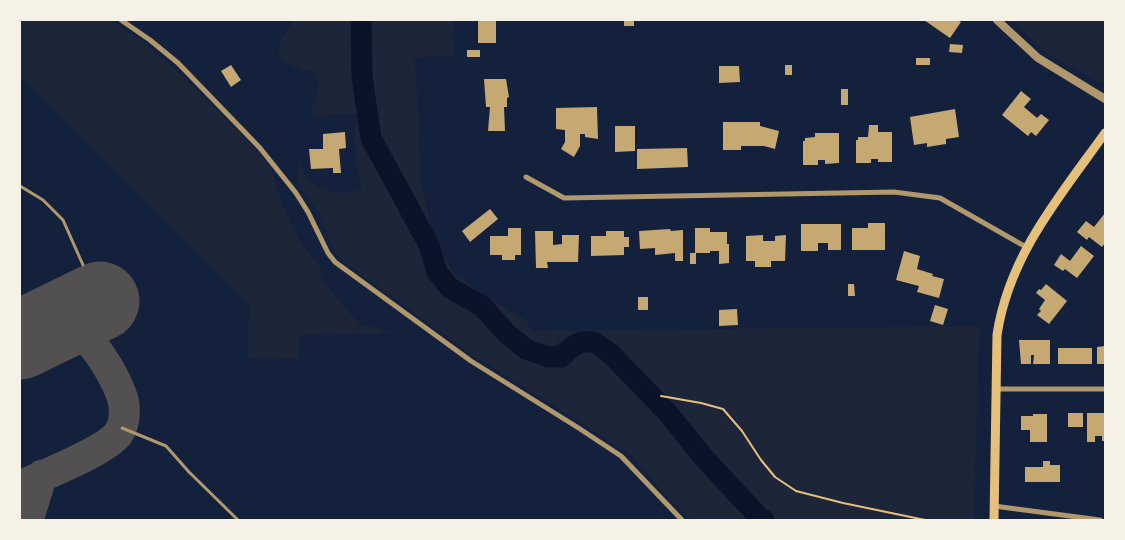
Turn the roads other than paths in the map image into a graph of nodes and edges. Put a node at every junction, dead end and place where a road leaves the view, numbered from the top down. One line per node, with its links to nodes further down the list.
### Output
1 (121, 20): 14 (street)
2 (997, 20): 3 (street)
3 (1105, 100)
4 (1105, 133): 7 (main road)
5 (526, 177): 7 (street)
6 (20, 186): 8 (lane)
7 (1026, 247): 9 (main road)
8 (83, 265)
9 (996, 389): 10 (street); 12 (main road)
10 (1105, 389)
11 (122, 428): 13 (lane)
12 (994, 506): 15 (main road); 16 (street)
13 (238, 520)
14 (682, 520)
15 (994, 520)
16 (1100, 520)

